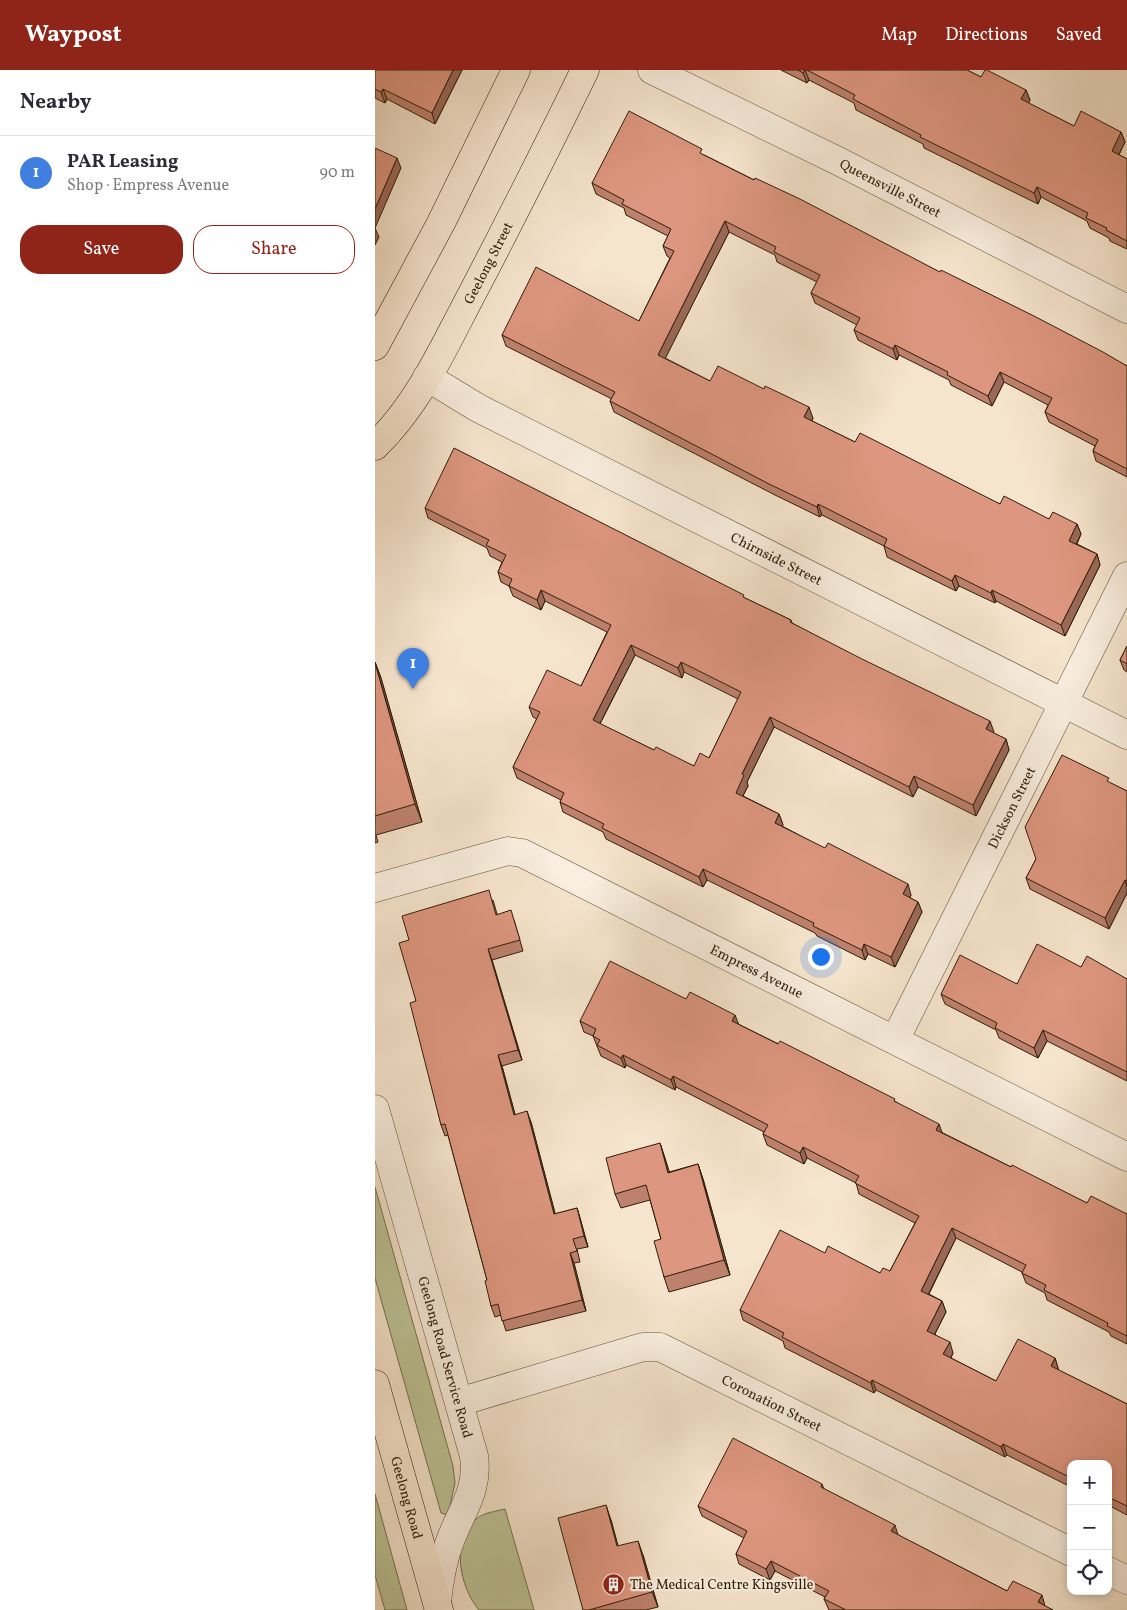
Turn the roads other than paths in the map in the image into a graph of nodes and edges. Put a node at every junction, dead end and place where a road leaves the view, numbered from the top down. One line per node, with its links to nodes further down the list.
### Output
1 (516, 70): 5 (main road)
2 (585, 70): 6 (main road, Geelong Street)
3 (652, 70): 4 (street, Queensville Street)
4 (1127, 308)
5 (375, 346)
6 (427, 378): 7 (main road, Geelong Street); 9 (street, Chirnside Street)
7 (375, 446)
8 (1127, 576): 9 (street, Dickson Street)
9 (1063, 703): 10 (street, Chirnside Street); 12 (street, Dickson Street)
10 (1127, 735)
11 (375, 888): 12 (street, Empress Avenue)
12 (895, 1040): 14 (street, Empress Avenue)
13 (375, 1109): 16 (street, Geelong Road Service Road)
14 (1127, 1157)
15 (375, 1384): 20 (main road, Geelong Road)
16 (459, 1402): 17 (street, Coronation Street); 20 (street, Geelong Road Service Road)
17 (1067, 1550)
18 (1112, 1573): 19 (street)
19 (1127, 1580)
20 (438, 1606)

